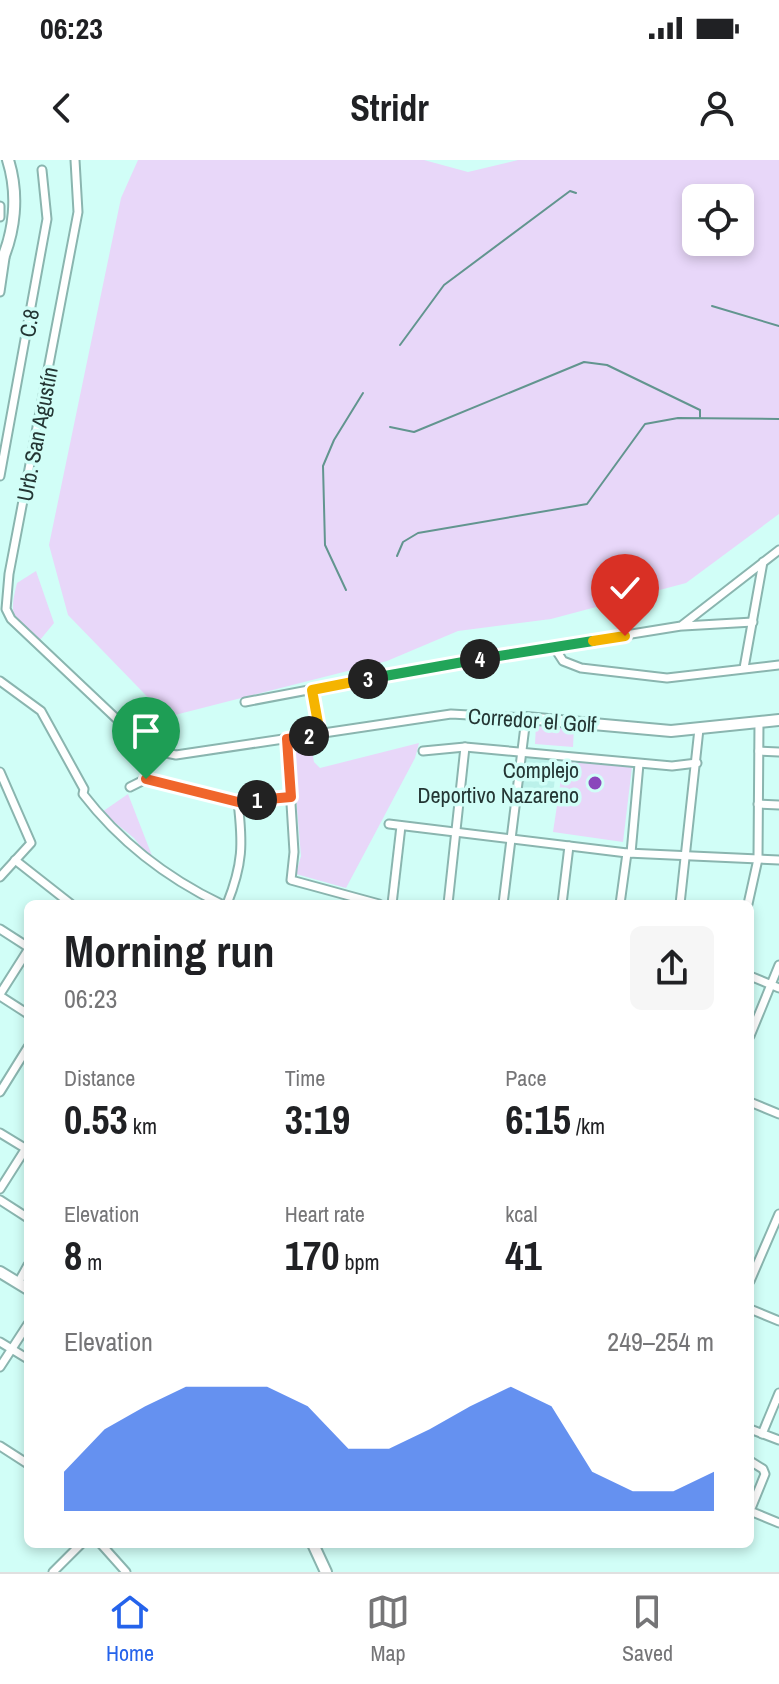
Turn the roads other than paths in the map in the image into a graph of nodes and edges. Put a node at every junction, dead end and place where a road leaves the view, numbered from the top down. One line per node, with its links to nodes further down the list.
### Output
1 (8, 160): 6 (street)
2 (75, 160): 25 (street, Urb. San Agustín)
3 (42, 170): 9 (street, C.8)
4 (0, 206): 5 (street)
5 (0, 217)
6 (5, 253): 7 (street); 8 (street)
7 (0, 265)
8 (0, 292)
9 (0, 476)
10 (779, 550): 11 (street)
11 (763, 562): 12 (street); 13 (street)
12 (753, 622): 13 (street); 16 (street)
13 (681, 626): 14 (street)
14 (554, 647): 16 (street); 18 (street)
15 (779, 665): 16 (street)
16 (744, 668)
17 (0, 681): 52 (street)
18 (312, 690): 19 (street); 24 (street)
19 (245, 702)
20 (526, 718): 23 (street, Corredor el Golf); 24 (street, Corredor el Golf); 30 (street)
21 (779, 720): 22 (street, Corredor el Golf)
22 (759, 722): 23 (street, Corredor el Golf); 28 (street)
23 (699, 729): 31 (street)
24 (320, 734): 25 (street, Corredor el Golf)
25 (287, 739): 35 (street)
26 (465, 747): 27 (street); 30 (street); 41 (street)
27 (423, 751)
28 (759, 751): 29 (street); 37 (street)
29 (779, 752)
30 (522, 753): 32 (street); 42 (street)
31 (697, 763): 32 (street); 45 (street)
32 (639, 764): 44 (street)
33 (0, 772): 47 (street)
34 (130, 787): 36 (street)
35 (291, 797): 36 (street); 50 (street)
36 (238, 802): 53 (street)
37 (758, 804): 38 (street); 46 (street)
38 (779, 805)
39 (389, 824): 40 (street)
40 (401, 826): 41 (street); 56 (street)
41 (456, 832): 42 (street); 57 (street)
42 (511, 839): 43 (street); 58 (street)
43 (569, 846): 44 (street); 59 (street)
44 (629, 853): 45 (street); 60 (street)
45 (688, 856): 46 (street); 61 (street)
46 (758, 859): 48 (street); 62 (street)
47 (15, 860): 49 (street); 51 (street)
48 (779, 860)
49 (0, 877)
50 (341, 894): 54 (street); 55 (street)
51 (66, 900)
52 (216, 900)
53 (226, 900)
54 (339, 900)
55 (358, 900)
56 (392, 900)
57 (448, 900)
58 (503, 900)
59 (562, 900)
60 (621, 900)
61 (681, 900)
62 (749, 900)
63 (0, 929): 64 (street)
64 (24, 945)
65 (24, 955): 69 (street)
66 (779, 965): 68 (street)
67 (754, 978): 68 (street)
68 (775, 986): 71 (street)
69 (0, 995): 70 (street)
70 (24, 1011)
71 (754, 1028)
72 (24, 1053): 73 (street)
73 (0, 1092)
74 (754, 1105): 75 (street)
75 (778, 1111)
76 (0, 1133): 77 (street)
77 (24, 1146)
78 (24, 1153): 79 (street)
79 (0, 1189)
80 (0, 1200): 82 (street)
81 (779, 1214): 83 (street)
82 (24, 1215)
83 (768, 1241): 84 (street); 87 (street)
84 (779, 1246)
85 (0, 1272): 88 (street)
86 (24, 1272): 88 (street)
87 (754, 1272)
88 (18, 1283): 89 (street)
89 (24, 1287)
90 (754, 1311): 91 (street)
91 (779, 1321)
92 (24, 1330): 94 (street)
93 (0, 1342): 94 (street)
94 (11, 1349): 95 (street); 96 (street)
95 (24, 1357)
96 (0, 1367)
97 (779, 1393): 99 (street)
98 (754, 1431): 99 (street)
99 (762, 1434): 100 (street)
100 (779, 1440)
101 (0, 1446): 102 (street)
102 (24, 1461)
103 (754, 1463): 104 (street)
104 (754, 1501)
105 (754, 1513): 106 (street)
106 (779, 1523)
107 (77, 1548): 110 (street)
108 (105, 1548): 111 (street)
109 (315, 1548): 112 (street)
110 (53, 1572)
111 (126, 1572)
112 (326, 1572)

